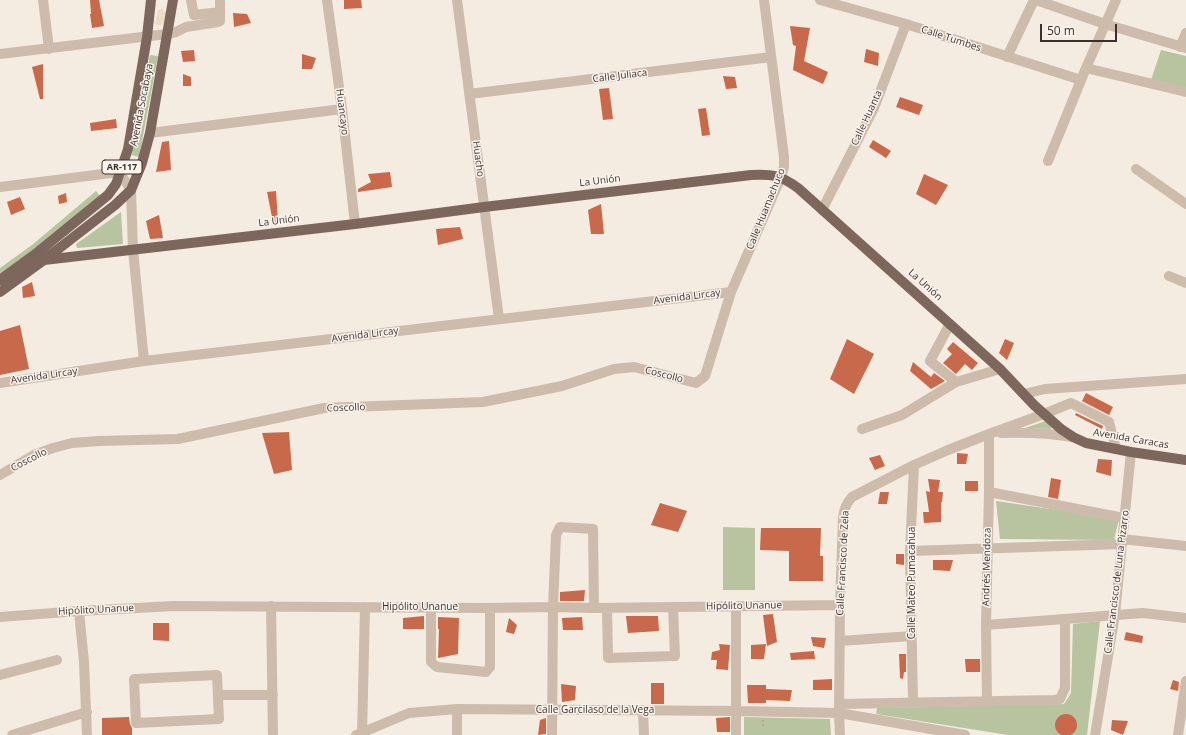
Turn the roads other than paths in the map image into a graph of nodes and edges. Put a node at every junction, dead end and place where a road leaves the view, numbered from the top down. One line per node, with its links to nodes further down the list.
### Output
1 (43, 0): 19 (street)
2 (151, 0): 17 (main road, Avenida Socabaya / AR-117)
3 (173, 0): 16 (main road, Avenida Socabaya / AR-117)
4 (191, 0): 12 (street)
5 (220, 0): 12 (street)
6 (327, 0): 27 (street, Huancayo)
7 (457, 0): 26 (street, Huacho)
8 (764, 0): 21 (street, Calle Huamachuco)
9 (820, 0): 13 (street, Calle Tumbes)
10 (1035, 0): 14 (street); 22 (street)
11 (1116, 0): 14 (street)
12 (220, 12): 16 (street)
13 (906, 24): 22 (street, Calle Tumbes); 37 (street, Calle Huanta)
14 (1105, 24): 18 (street); 23 (street)
15 (1186, 33): 18 (street)
16 (167, 34): 17 (street); 28 (main road, Avenida Socabaya / AR-117)
17 (147, 37): 19 (street); 31 (main road, Avenida Socabaya / AR-117)
18 (1183, 48)
19 (49, 49): 20 (street)
20 (0, 54)
21 (771, 57): 26 (street, Calle Juliaca); 32 (street, Calle Huamachuco)
22 (1007, 57): 24 (street, Calle Tumbes)
23 (1086, 68): 24 (street); 25 (street)
24 (1081, 80): 29 (street)
25 (1186, 92)
26 (469, 94): 36 (street, Huacho)
27 (342, 109): 28 (street); 38 (street, Huancayo)
28 (150, 132): 34 (main road, Avenida Socabaya / AR-117)
29 (1048, 161)
30 (1136, 169): 35 (street)
31 (120, 173): 33 (street); 34 (street); 40 (main road, Avenida Socabaya / AR-117)
32 (781, 177): 36 (main road, La Unión); 37 (main road, La Unión); 45 (street, Calle Huamachuco)
33 (0, 187)
34 (131, 190): 39 (street); 40 (main road, Avenida Socabaya / AR-117)
35 (1186, 204)
36 (484, 207): 38 (main road, La Unión); 46 (street, Huacho)
37 (822, 210): 47 (main road, La Unión)
38 (355, 224): 39 (main road, La Unión)
39 (133, 250): 40 (main road, La Unión); 48 (street)
40 (41, 256): 42 (main road, Avenida Socabaya / AR-117); 44 (main road, Avenida Socabaya / AR-117)
41 (1169, 276): 43 (street)
42 (0, 280)
43 (1186, 283)
44 (0, 292)
45 (731, 292): 46 (street, Avenida Lircay); 53 (street, Calle Huamachuco)
46 (499, 319): 48 (street, Avenida Lircay)
47 (950, 324): 49 (main road, La Unión); 51 (street)
48 (144, 361): 52 (street, Avenida Lircay)
49 (1000, 369): 51 (street); 54 (main road, La Unión)
50 (1186, 379): 54 (street)
51 (956, 382): 56 (street)
52 (0, 383)
53 (696, 383): 63 (street, Coscollo)
54 (1024, 394): 55 (main road, La Unión)
55 (1044, 414): 57 (street, Calle Francisco de Zela); 58 (main road, La Unión); 59 (street, Calle Francisco de Zela)
56 (862, 429)
57 (989, 434): 58 (street, Calle Francisco de Zela); 62 (street, Calle Francisco de Zela); 64 (street, Andrés Mendoza)
58 (1073, 437): 59 (main road, Avenida Caracas)
59 (1116, 449): 60 (main road, Avenida Caracas)
60 (1131, 452): 61 (main road, Avenida Caracas); 65 (street, Calle Francisco de Luna Pizarro)
61 (1186, 460)
62 (914, 465): 69 (street, Calle Mateo Pumacahua); 70 (street, Calle Francisco de Zela)
63 (0, 475)
64 (989, 492): 65 (street); 68 (street, Andrés Mendoza)
65 (1124, 518): 66 (street, Calle Francisco de Luna Pizarro)
66 (1122, 541): 67 (street); 68 (street); 81 (street, Calle Francisco de Luna Pizarro)
67 (1186, 546)
68 (987, 548): 69 (street); 85 (street, Andrés Mendoza)
69 (910, 551): 86 (street, Calle Mateo Pumacahua)
70 (840, 605): 72 (street, Hipólito Unanue); 87 (street, Calle Francisco de Zela)
71 (272, 606): 73 (street, Hipólito Unanue); 80 (street, Hipólito Unanue); 92 (street)
72 (736, 606): 76 (street, Hipólito Unanue); 99 (street)
73 (365, 607): 74 (street, Hipólito Unanue); 102 (street)
74 (431, 607): 77 (street, Hipólito Unanue); 77 (street)
75 (553, 607): 77 (street, Hipólito Unanue); 78 (street, Hipólito Unanue); 78 (street); 97 (street)
76 (673, 607): 79 (street, Hipólito Unanue); 79 (street)
77 (490, 608)
78 (594, 608): 79 (street, Hipólito Unanue)
79 (607, 608)
80 (79, 611): 82 (street, Hipólito Unanue); 100 (street)
81 (1115, 614): 83 (street); 84 (street); 112 (street, Calle Francisco de Luna Pizarro)
82 (0, 617)
83 (1186, 618)
84 (1066, 619): 85 (street); 93 (street)
85 (986, 625): 93 (street, Andrés Mendoza)
86 (912, 636): 87 (street); 94 (street, Calle Mateo Pumacahua)
87 (840, 641): 95 (street, Calle Francisco de Zela)
88 (57, 660): 89 (street)
89 (0, 675)
90 (1186, 681): 113 (street)
91 (218, 695): 91 (street); 92 (street)
92 (273, 695): 105 (street)
93 (987, 701): 94 (street)
94 (913, 702): 95 (street)
95 (839, 708): 99 (street, Calle Garcilaso de la Vega); 101 (street); 110 (street, Calle Francisco de Zela)
96 (457, 709): 97 (street, Calle Garcilaso de la Vega); 102 (street, Calle Garcilaso de la Vega); 106 (street)
97 (552, 710): 98 (street, Calle Garcilaso de la Vega); 107 (street)
98 (643, 711): 99 (street, Calle Garcilaso de la Vega); 108 (street)
99 (736, 711): 109 (street)
100 (87, 712): 103 (street); 104 (street)
101 (943, 733): 111 (street)
102 (360, 734)
103 (12, 735)
104 (87, 735)
105 (273, 735)
106 (457, 735)
107 (552, 735)
108 (644, 735)
109 (736, 735)
110 (840, 735)
111 (965, 735)
112 (1095, 735)
113 (1178, 735)

